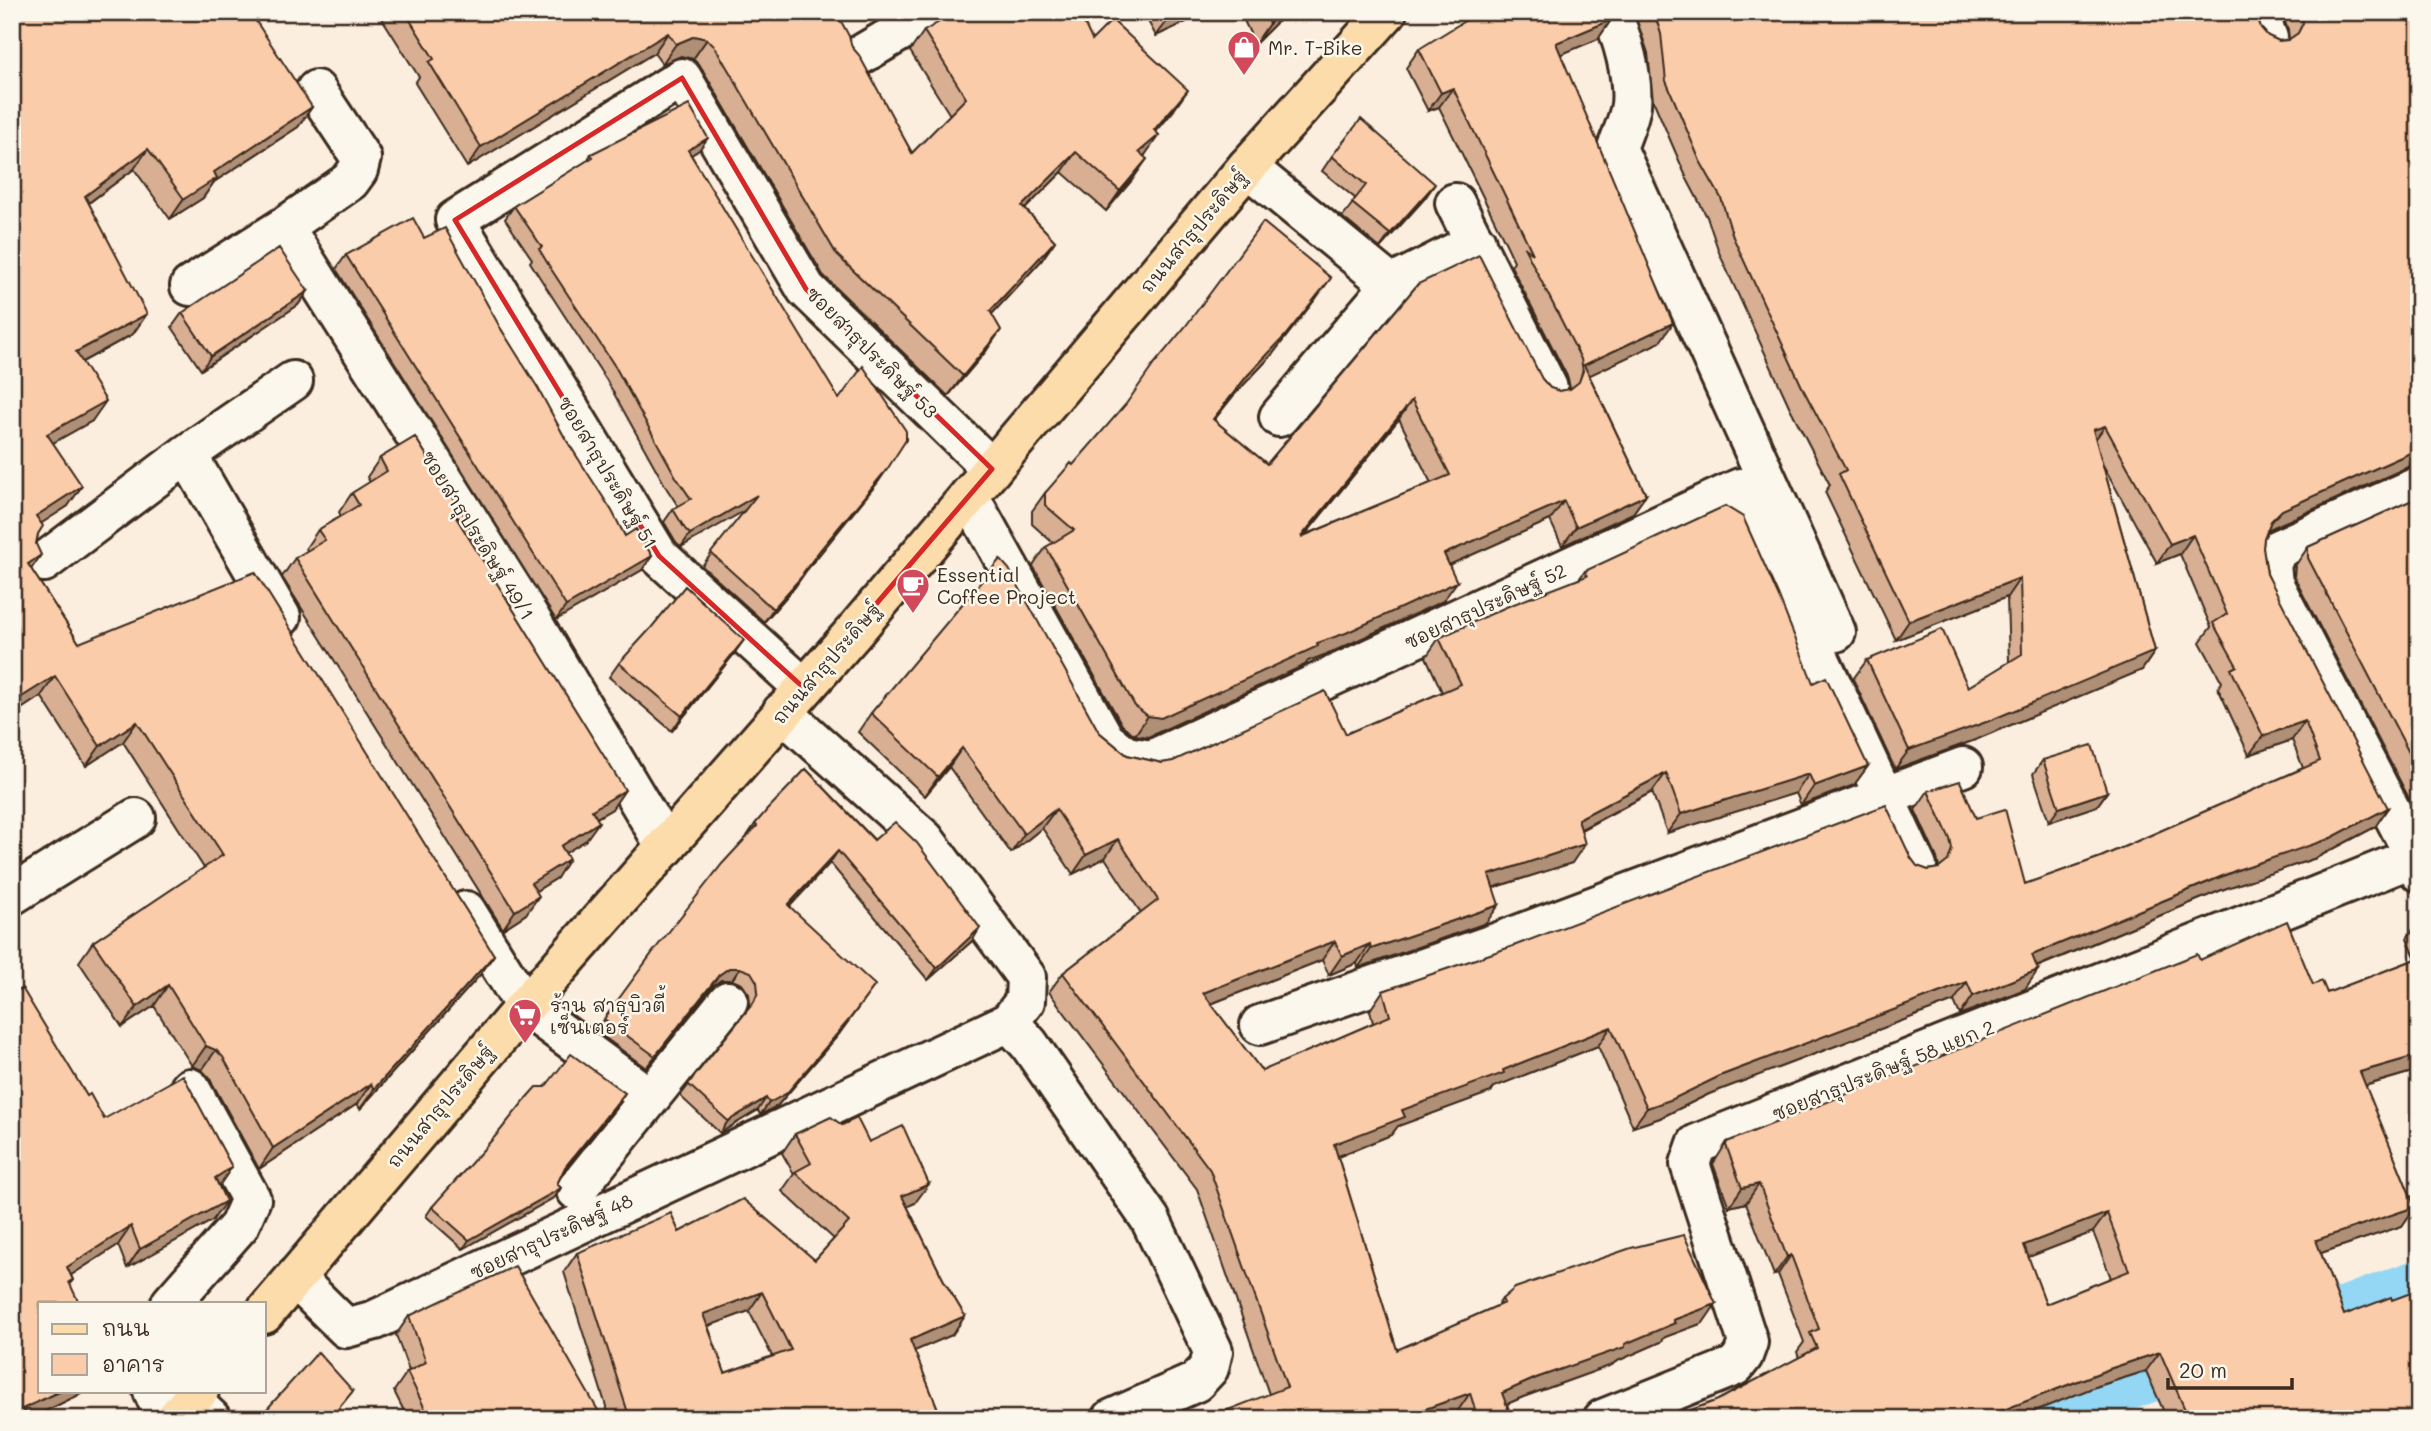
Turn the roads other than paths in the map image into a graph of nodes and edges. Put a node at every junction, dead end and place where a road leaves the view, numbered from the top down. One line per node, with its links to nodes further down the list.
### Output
1 (933, 12): 4 (street)
2 (1387, 12): 7 (main road, ถนนสาธุประดิษฐ์)
3 (1611, 12): 20 (street)
4 (857, 57)
5 (682, 78): 17 (street, ซอยสาธุประดิษฐ์ 53); 22 (street, ซอยสาธุประดิษฐ์ 51)
6 (316, 90): 9 (street)
7 (1247, 167): 11 (street); 17 (main road, ถนนสาธุประดิษฐ์)
8 (1455, 203): 10 (street)
9 (284, 227): 12 (street); 26 (street, ซอยสาธุประดิษฐ์ 49/1)
10 (1476, 242): 11 (street); 14 (street)
11 (1391, 285): 15 (street)
12 (190, 286)
13 (293, 381): 16 (street)
14 (1548, 387)
15 (1279, 417)
16 (187, 454): 19 (street); 21 (street)
17 (980, 483): 22 (main road, ถนนสาธุประดิษฐ์); 24 (street, ซอยสาธุประดิษฐ์ 52)
18 (2419, 486): 27 (street)
19 (44, 562)
20 (1836, 632)
21 (297, 643)
22 (793, 700): 26 (main road, ถนนสาธุประดิษฐ์); 33 (street, ซอยสาธุประดิษฐ์ 51)
23 (1963, 767): 24 (street)
24 (1884, 796): 28 (street, ซอยสาธุประดิษฐ์ 52); 34 (street)
25 (136, 818): 30 (street)
26 (666, 847): 32 (main road, ถนนสาธุประดิษฐ์)
27 (2417, 861): 44 (street, ซอยสาธุประดิษฐ์ 58 แยก 2)
28 (1917, 867)
29 (444, 877): 32 (street)
30 (12, 895)
31 (728, 1001): 36 (street)
32 (525, 1006): 36 (street); 38 (main road, ถนนสาธุประดิษฐ์)
33 (1009, 1021): 38 (street, ซอยสาธุประดิษฐ์ 48); 43 (street)
34 (1260, 1026)
35 (190, 1088): 39 (street)
36 (650, 1098): 37 (street)
37 (576, 1189)
38 (295, 1278): 40 (main road, ถนนสาธุประดิษฐ์)
39 (172, 1302)
40 (266, 1312)
41 (155, 1392): 42 (street)
42 (188, 1409)
43 (1112, 1419)
44 (1603, 1419)

